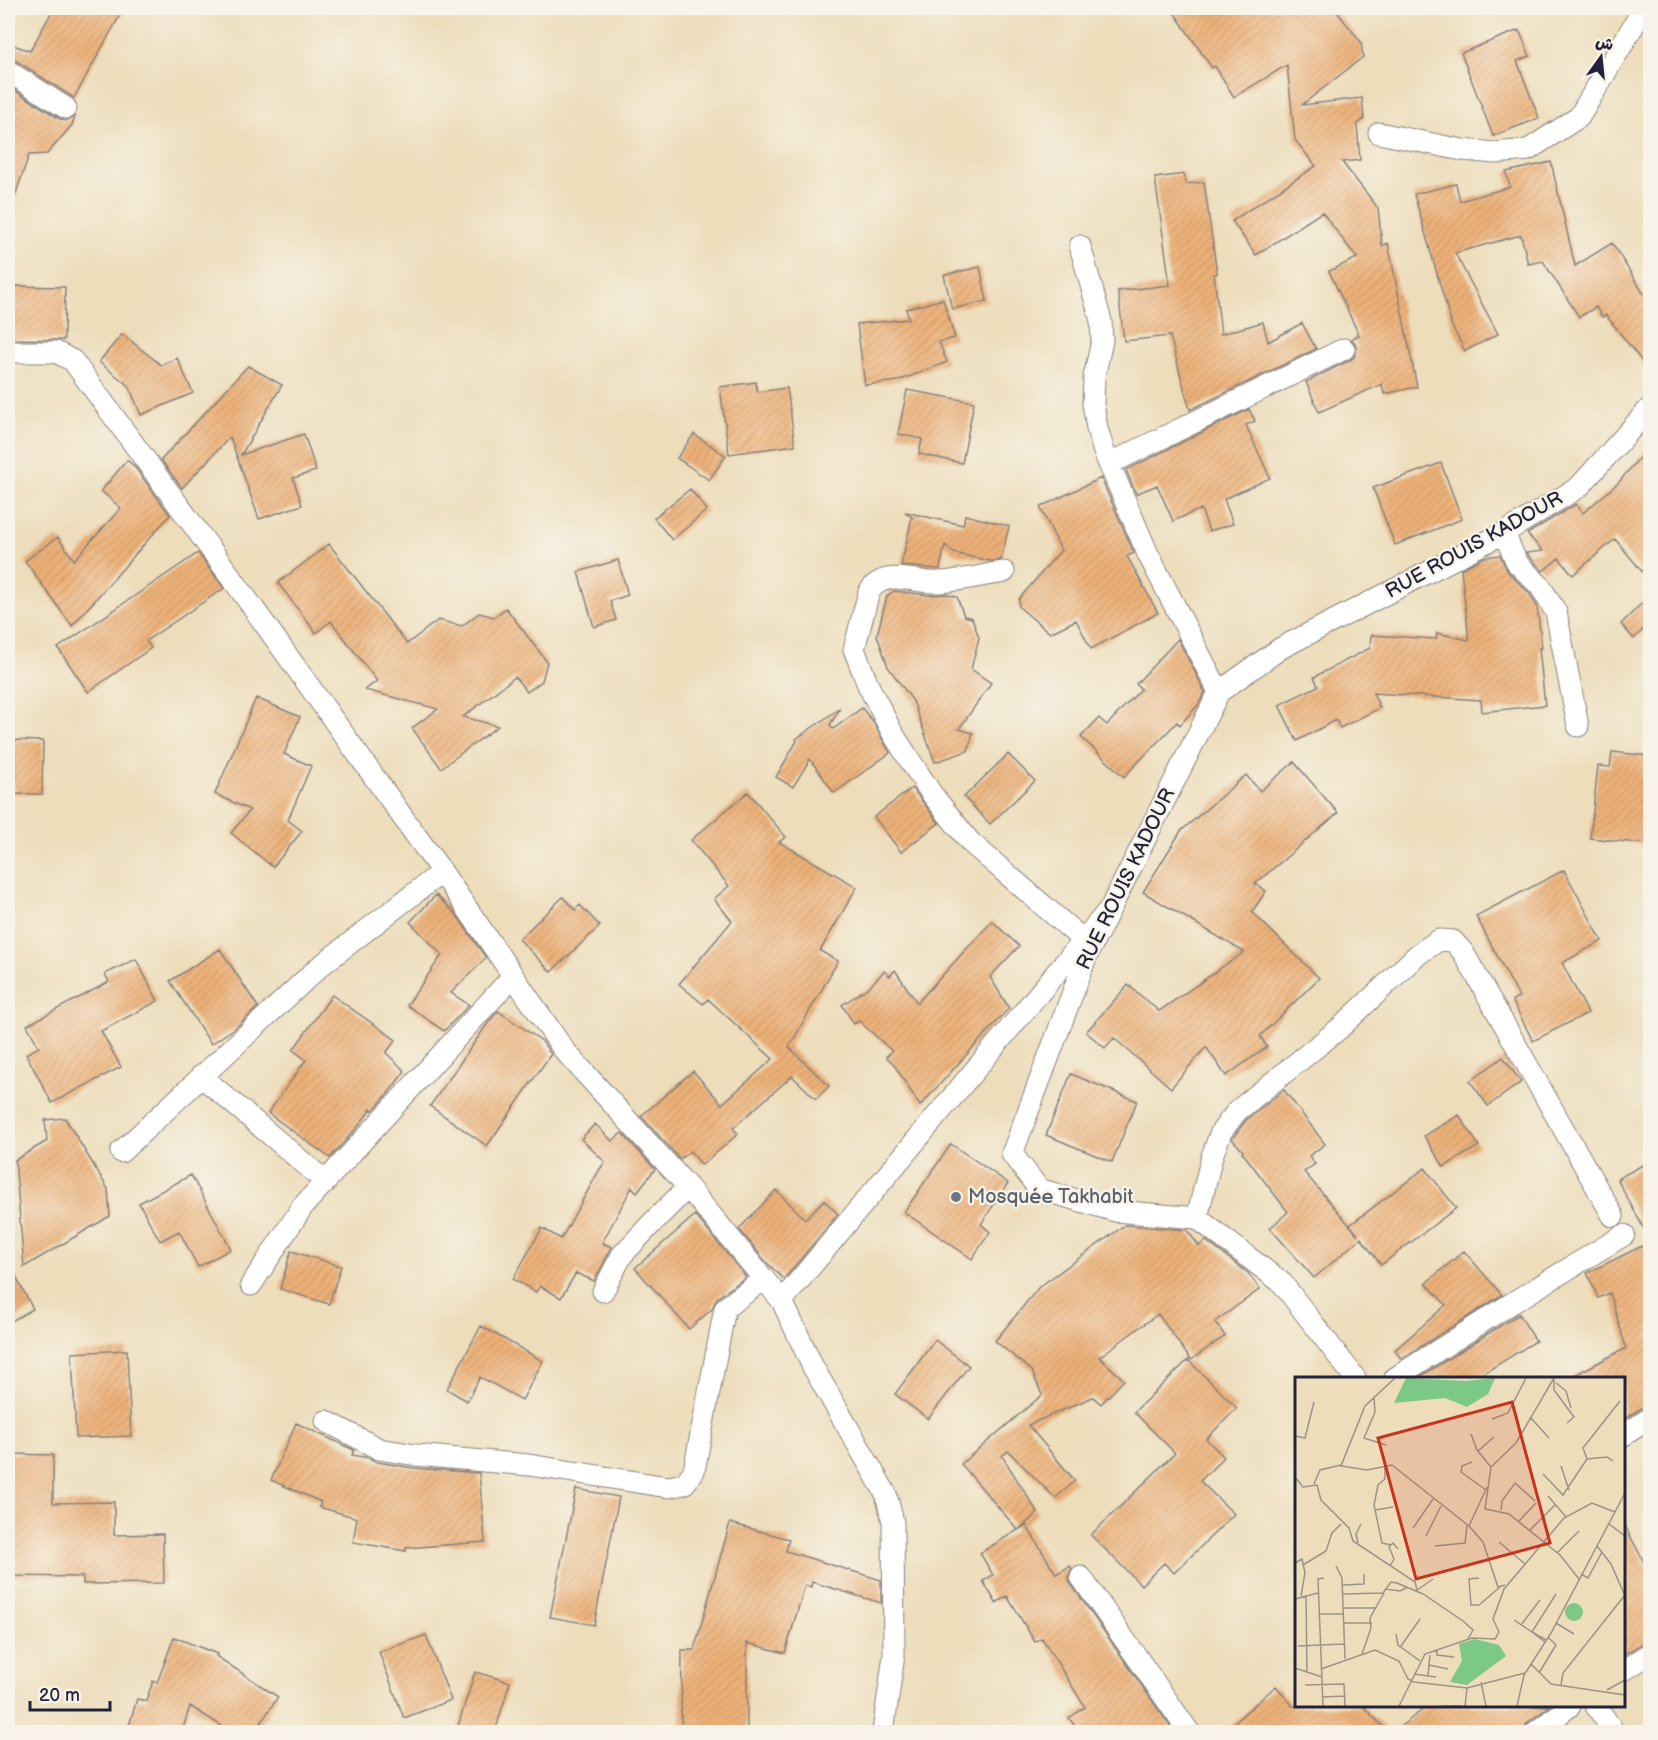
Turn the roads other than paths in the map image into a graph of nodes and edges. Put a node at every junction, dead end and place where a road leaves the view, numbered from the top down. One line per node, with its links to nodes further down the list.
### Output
1 (1644, 8): 4 (street)
2 (8, 71): 3 (street)
3 (66, 108)
4 (1378, 133)
5 (1080, 246): 9 (street)
6 (1344, 349): 9 (street)
7 (8, 352): 14 (street)
8 (1650, 408): 10 (street, RUE ROUIS KADOUR)
9 (1109, 464): 12 (street)
10 (1504, 533): 12 (street, RUE ROUIS KADOUR); 13 (street)
11 (1004, 572): 16 (street)
12 (1219, 692): 15 (street, RUE ROUIS KADOUR)
13 (1578, 726)
14 (442, 872): 17 (street); 18 (street)
15 (1112, 906): 16 (street); 23 (street, RUE ROUIS KADOUR)
16 (1083, 940): 28 (street)
17 (513, 976): 20 (street); 21 (street)
18 (201, 1076): 19 (street); 20 (street)
19 (121, 1152)
20 (326, 1182): 26 (street)
21 (688, 1187): 25 (street); 27 (street)
22 (1613, 1216): 23 (street)
23 (1197, 1218): 29 (street)
24 (1624, 1235): 30 (street)
25 (764, 1280): 28 (street); 32 (street)
26 (250, 1285)
27 (603, 1292)
28 (782, 1301): 39 (street)
29 (1354, 1377)
30 (1397, 1377)
31 (1650, 1418): 33 (street)
32 (326, 1421)
33 (1625, 1434)
34 (1081, 1577): 40 (street)
35 (1650, 1654): 36 (street)
36 (1625, 1669)
37 (1569, 1707): 41 (street)
38 (1597, 1707): 42 (street)
39 (883, 1732)
40 (1190, 1732)
41 (1536, 1732)
42 (1614, 1732)

